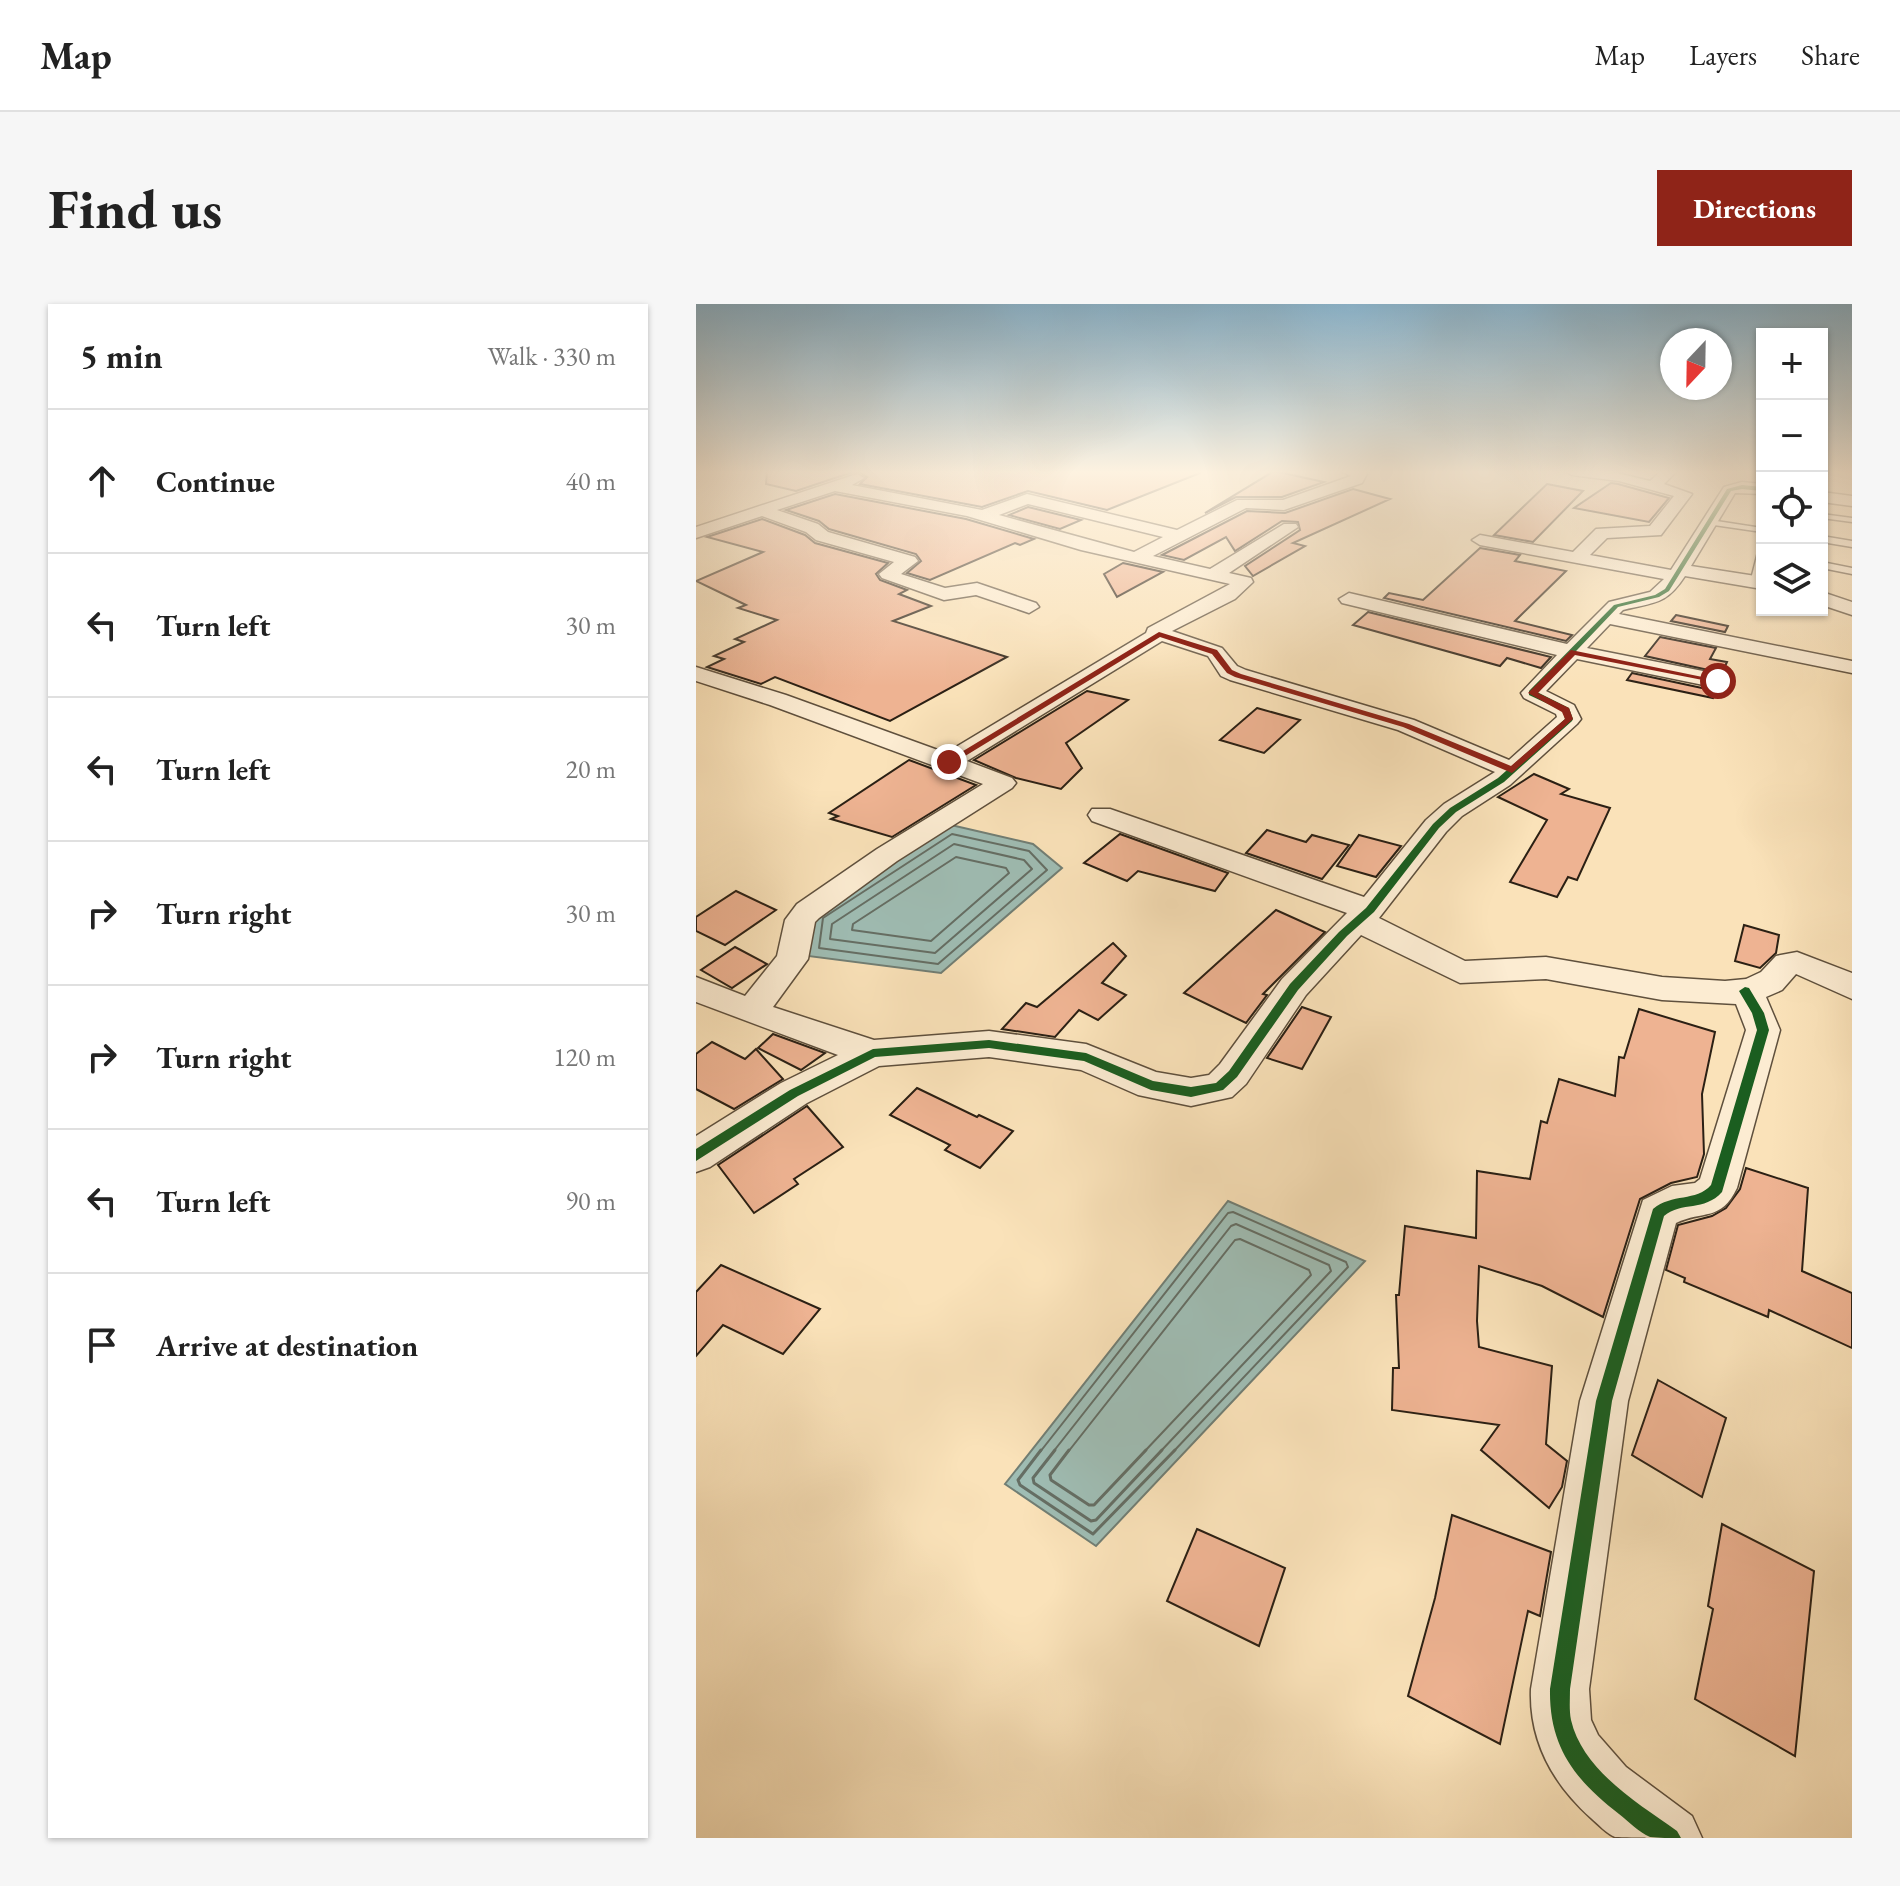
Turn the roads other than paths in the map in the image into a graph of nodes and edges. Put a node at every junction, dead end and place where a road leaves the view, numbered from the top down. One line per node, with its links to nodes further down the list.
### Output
1 (845, 543): 17 (street)
2 (1083, 543): 8 (street)
3 (1167, 543): 8 (street)
4 (1265, 543): 13 (street)
5 (1494, 543): 9 (street)
6 (1592, 543): 9 (street)
7 (1697, 543): 12 (street)
8 (1137, 557): 13 (street)
9 (1577, 558): 12 (street)
10 (1828, 566): 11 (lane)
11 (1852, 571)
12 (1678, 573): 14 (street); 19 (street)
13 (1213, 575): 20 (street)
14 (1756, 582)
15 (1349, 599): 21 (street)
16 (1828, 600): 18 (street)
17 (1029, 607)
18 (1852, 609)
19 (1606, 617): 21 (street); 22 (street)
20 (1159, 634): 25 (street); 26 (street)
21 (1573, 652): 24 (street); 26 (street)
22 (1852, 667)
23 (696, 674): 25 (street)
24 (1718, 681)
25 (949, 762): 32 (street)
26 (1512, 770): 28 (street)
27 (1101, 815): 28 (street)
28 (1364, 915): 30 (street); 33 (street)
29 (1852, 987): 30 (street)
30 (1745, 991): 35 (street)
31 (702, 998): 32 (street)
32 (751, 1012): 33 (street)
33 (873, 1053): 34 (street)
34 (696, 1156)
35 (1670, 1838)

